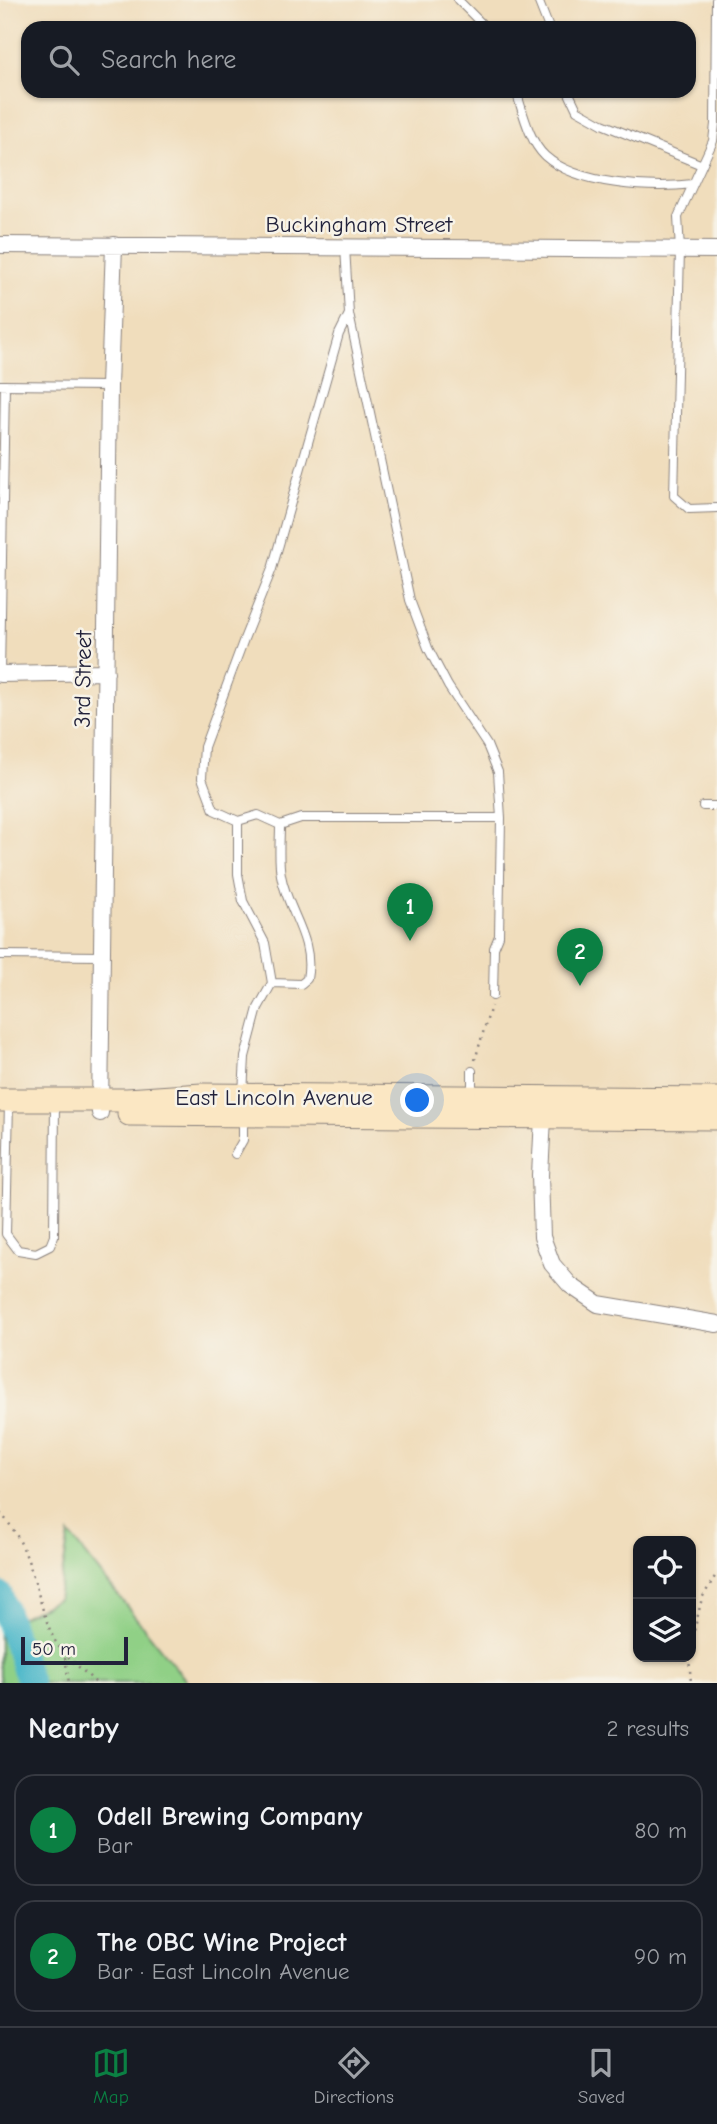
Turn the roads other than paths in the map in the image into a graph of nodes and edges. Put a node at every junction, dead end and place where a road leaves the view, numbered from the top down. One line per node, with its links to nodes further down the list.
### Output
1 (458, 0): 4 (lane)
2 (538, 0): 5 (lane)
3 (716, 0): 8 (lane)
4 (479, 21)
5 (546, 21)
6 (519, 98): 9 (lane)
7 (572, 98): 8 (lane)
8 (702, 165): 9 (lane)
9 (693, 184): 13 (lane)
10 (0, 245): 11 (street, Buckingham Street)
11 (114, 245): 12 (street, Buckingham Street); 17 (street, 3rd Street)
12 (345, 247): 13 (street, Buckingham Street); 15 (lane)
13 (680, 250): 14 (street, Buckingham Street); 18 (lane)
14 (717, 250)
15 (349, 314): 24 (lane); 25 (lane)
16 (2, 385): 17 (lane); 20 (lane)
17 (110, 386): 19 (street, 3rd Street)
18 (717, 508)
19 (106, 672): 20 (street); 28 (street, 3rd Street)
20 (0, 674): 21 (lane)
21 (0, 681)
22 (703, 806): 23 (lane)
23 (717, 806)
24 (501, 818): 26 (lane); 30 (lane)
25 (237, 821): 26 (lane); 29 (lane)
26 (280, 825): 29 (lane)
27 (0, 954): 28 (lane)
28 (101, 956): 37 (street, 3rd Street)
29 (272, 983): 34 (lane)
30 (494, 996)
31 (471, 1071): 32 (lane)
32 (471, 1097): 33 (street, East Lincoln Avenue); 34 (street, East Lincoln Avenue)
33 (717, 1099)
34 (243, 1105): 37 (street, East Lincoln Avenue); 38 (street, East Lincoln Avenue); 40 (lane)
35 (4, 1107): 36 (street, East Lincoln Avenue); 36 (lane)
36 (55, 1107): 37 (street, East Lincoln Avenue)
37 (100, 1107)
38 (543, 1118): 39 (street, East Lincoln Avenue); 41 (street)
39 (717, 1118)
40 (235, 1154)
41 (717, 1324)

